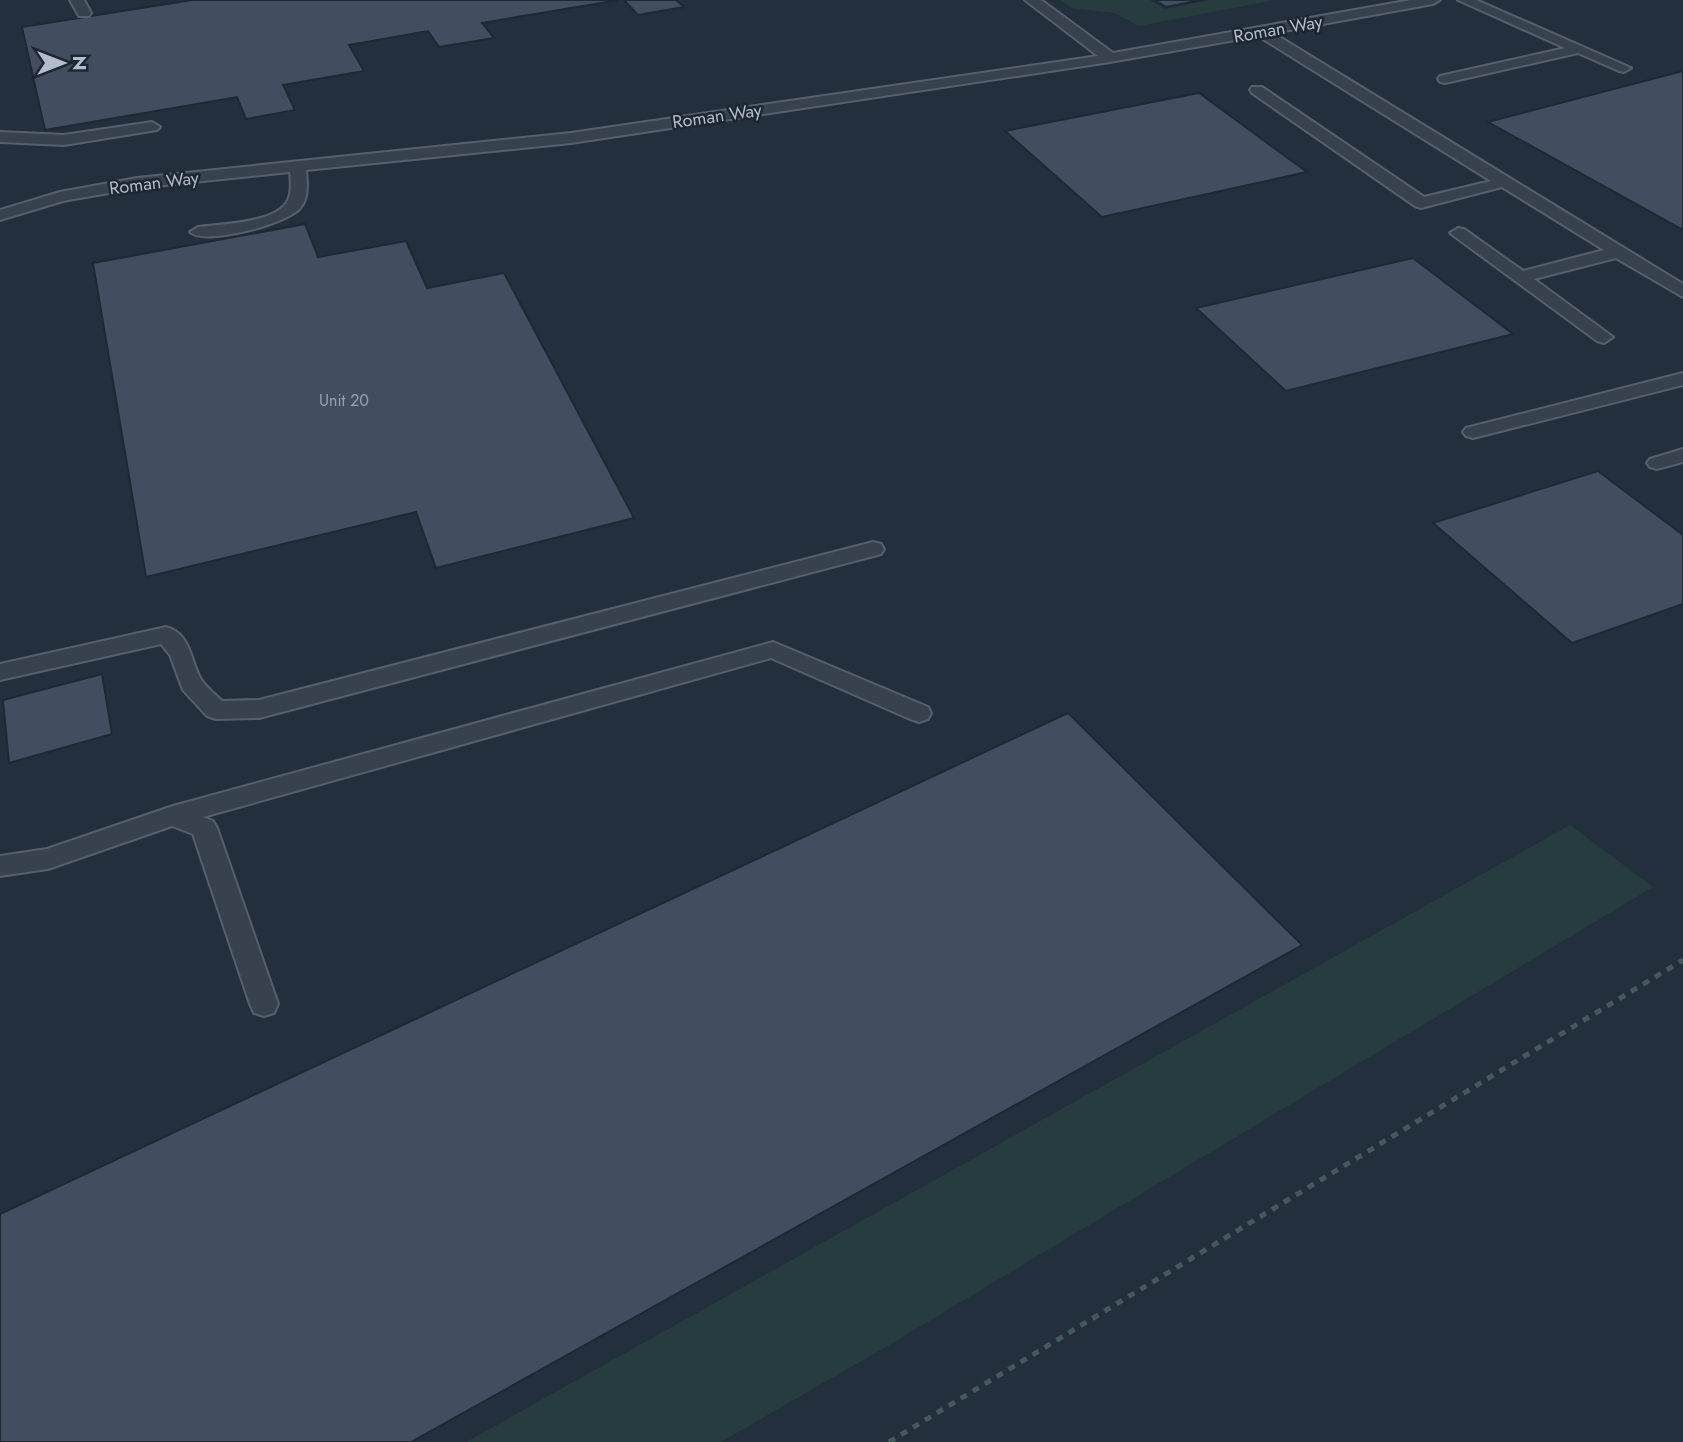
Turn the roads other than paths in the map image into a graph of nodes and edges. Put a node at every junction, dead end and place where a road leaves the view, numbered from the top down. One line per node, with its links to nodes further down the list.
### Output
1 (77, 0): 5 (lane)
2 (1032, 0): 8 (lane)
3 (1433, 0): 6 (lane, Roman Way)
4 (1465, 0): 7 (lane)
5 (84, 13)
6 (1262, 32): 8 (lane, Roman Way); 15 (lane)
7 (1579, 49): 9 (lane); 10 (lane)
8 (1110, 58): 14 (lane, Roman Way)
9 (1624, 68)
10 (1445, 79)
11 (1257, 90): 15 (lane)
12 (152, 127): 13 (lane)
13 (0, 137)
14 (298, 167): 16 (lane, Roman Way); 17 (lane)
15 (1504, 182): 19 (lane)
16 (0, 215)
17 (198, 232)
18 (1458, 233): 20 (lane)
19 (1618, 252): 20 (lane); 21 (lane)
20 (1520, 277): 22 (lane)
21 (1683, 292)
22 (1604, 337)
23 (1683, 379): 24 (lane)
24 (1474, 432)
25 (1683, 455): 26 (lane)
26 (1657, 463)
27 (873, 549): 28 (lane)
28 (0, 672)
29 (919, 713): 30 (lane)
30 (173, 817): 31 (lane); 32 (lane)
31 (0, 866)
32 (264, 1004)

